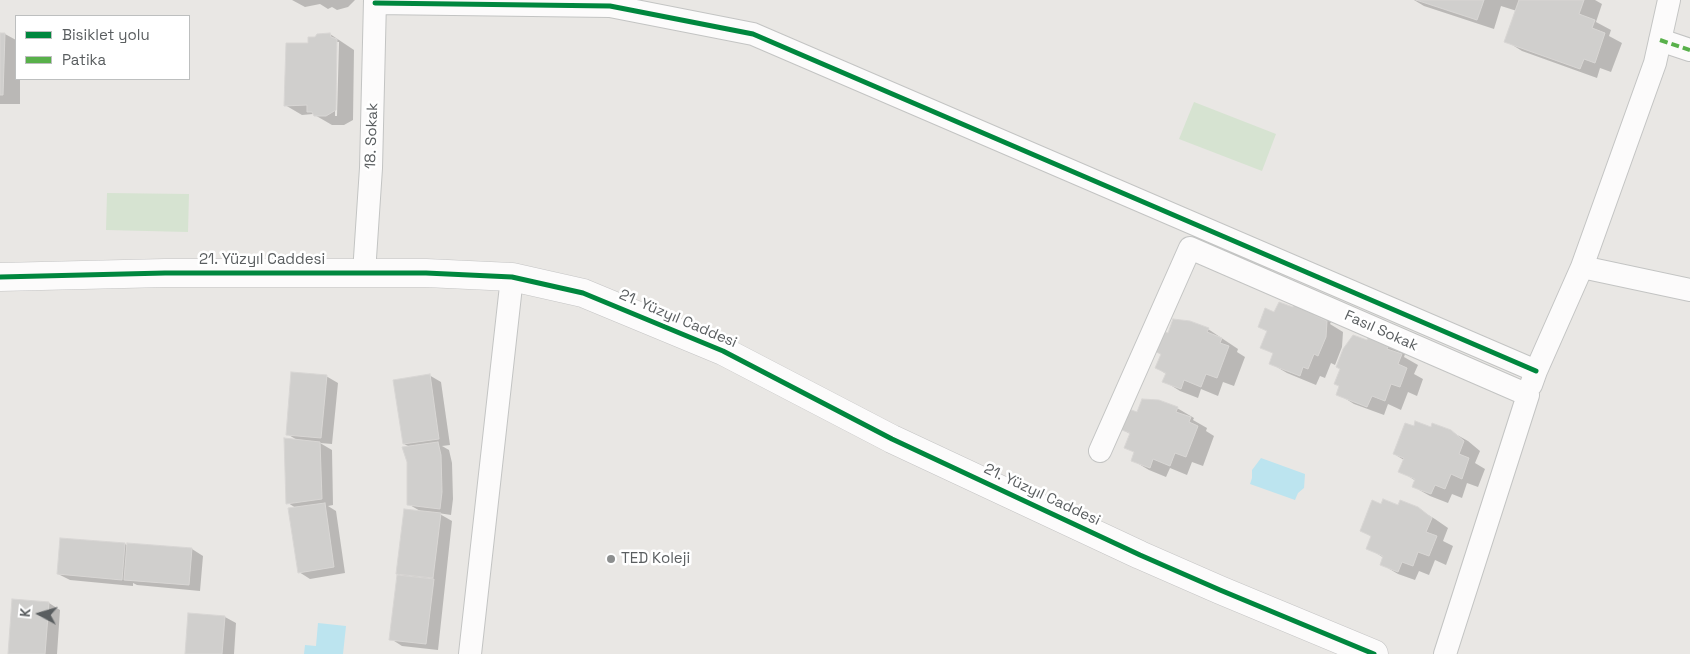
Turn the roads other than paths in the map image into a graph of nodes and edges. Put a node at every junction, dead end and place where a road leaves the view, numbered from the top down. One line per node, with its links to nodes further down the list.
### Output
1 (1668, 0): 3 (street)
2 (376, 2): 6 (street, 18. Sokak); 10 (street)
3 (1660, 40): 4 (street); 5 (street)
4 (1690, 50)
5 (1582, 267): 9 (street); 10 (street)
6 (364, 273): 7 (street, 21. Yüzyıl Caddesi); 8 (street, 21. Yüzyıl Caddesi)
7 (0, 277)
8 (512, 277): 13 (street); 14 (street, 21. Yüzyıl Caddesi)
9 (1690, 290)
10 (1536, 370): 11 (street)
11 (1528, 395): 12 (street, Fasıl Sokak); 15 (street)
12 (1100, 451)
13 (470, 654)
14 (1374, 654)
15 (1445, 654)

